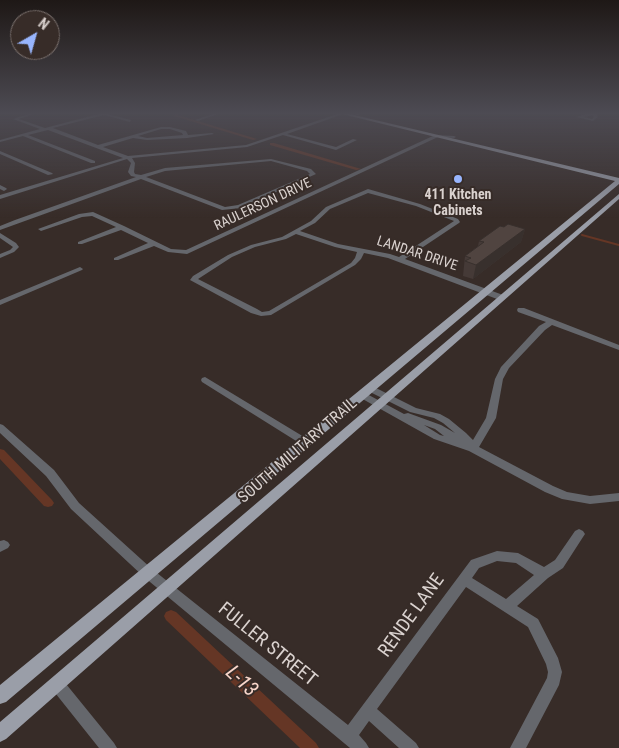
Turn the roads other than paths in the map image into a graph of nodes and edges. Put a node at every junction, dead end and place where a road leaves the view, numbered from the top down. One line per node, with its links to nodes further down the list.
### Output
1 (58, 148): 9 (street)
2 (100, 148): 8 (street)
3 (228, 148): 8 (street)
4 (411, 148): 23 (street, RAULERSON DRIVE)
5 (486, 148): 13 (main road)
6 (504, 148): 11 (main road)
7 (0, 152): 10 (street)
8 (126, 157): 12 (street); 15 (street)
9 (93, 162)
10 (50, 174)
11 (619, 175)
12 (141, 177): 12 (street); 17 (street)
13 (619, 180): 29 (main road, SOUTH MILITARY TRAIL)
14 (619, 196): 30 (main road, SOUTH MILITARY TRAIL)
15 (0, 197)
16 (122, 227): 18 (street); 21 (street); 22 (street)
17 (0, 228)
18 (41, 230)
19 (296, 232): 24 (street, LANDAR DRIVE); 24 (street); 27 (street)
20 (0, 235): 25 (street)
21 (80, 243)
22 (154, 243): 23 (street); 26 (street)
23 (192, 250)
24 (361, 251): 27 (street, LANDAR DRIVE)
25 (0, 256)
26 (116, 259)
27 (399, 260): 29 (street, LANDAR DRIVE)
28 (80, 269): 31 (street)
29 (486, 290): 30 (street, LANDAR DRIVE); 36 (main road, SOUTH MILITARY TRAIL)
30 (500, 297): 37 (main road, SOUTH MILITARY TRAIL)
31 (0, 303)
32 (521, 310): 33 (street)
33 (550, 322): 34 (street); 43 (street)
34 (619, 348)
35 (205, 380): 41 (street)
36 (366, 391): 37 (street); 41 (main road, SOUTH MILITARY TRAIL)
37 (383, 400): 38 (street); 40 (street); 49 (main road, SOUTH MILITARY TRAIL)
38 (394, 411): 40 (street); 42 (street)
39 (0, 427): 46 (street, FULLER STREET)
40 (451, 431): 42 (street); 43 (street)
41 (305, 442): 46 (main road, SOUTH MILITARY TRAIL)
42 (456, 442): 43 (street)
43 (473, 448): 44 (street)
44 (619, 497)
45 (579, 534): 47 (street)
46 (148, 573): 49 (street, FULLER STREET); 52 (main road, SOUTH MILITARY TRAIL)
47 (544, 574): 48 (street); 50 (street)
48 (464, 578): 50 (street, RENDE LANE); 53 (street, RENDE LANE)
49 (168, 589): 51 (main road, SOUTH MILITARY TRAIL); 55 (street, FULLER STREET)
50 (508, 606): 59 (street, RENDE LANE)
51 (56, 684): 54 (main road, SOUTH MILITARY TRAIL); 56 (street)
52 (0, 696)
53 (367, 710): 55 (street, RENDE LANE); 58 (street)
54 (0, 733)
55 (349, 736): 57 (street, FULLER STREET)
56 (109, 748)
57 (361, 748)
58 (411, 748)
59 (518, 748)

